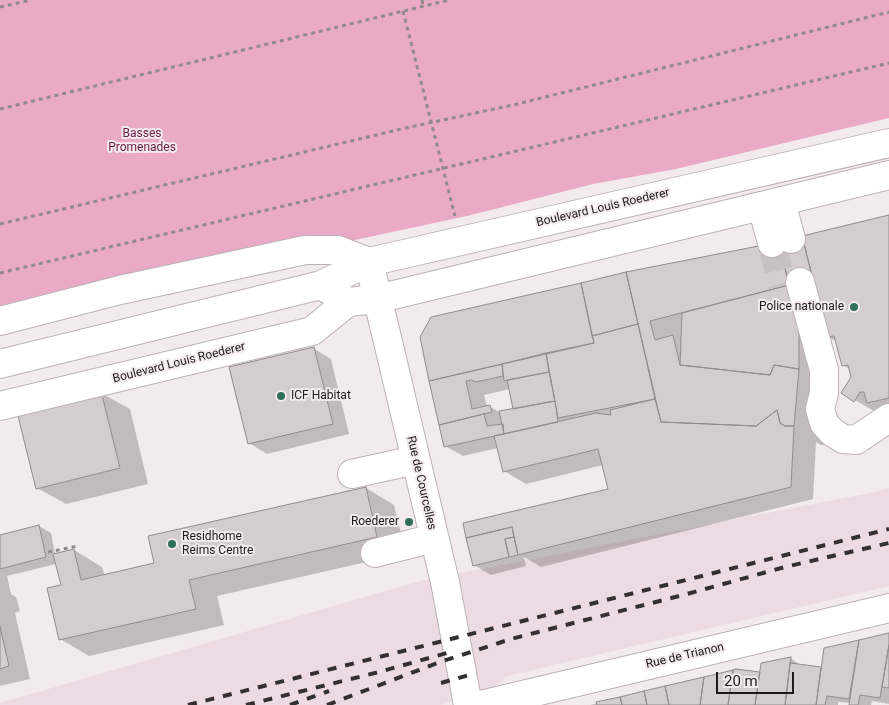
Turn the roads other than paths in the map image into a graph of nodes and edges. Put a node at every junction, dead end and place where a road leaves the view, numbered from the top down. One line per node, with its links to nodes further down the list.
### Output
1 (889, 143): 5 (main road, Boulevard Louis Roederer)
2 (889, 175): 3 (main road)
3 (771, 204): 4 (main road); 8 (main road)
4 (781, 241)
5 (368, 262): 6 (main road, Boulevard Louis Roederer); 8 (main road, Rue de Courcelles); 10 (main road)
6 (321, 285): 9 (main road); 11 (main road, Boulevard Louis Roederer)
7 (790, 290): 13 (main road)
8 (377, 299): 9 (main road); 14 (main road, Rue de Courcelles)
9 (348, 302): 12 (main road, Boulevard Louis Roederer)
10 (0, 321)
11 (0, 364)
12 (0, 406)
13 (889, 418)
14 (415, 460): 15 (main road); 16 (main road, Rue de Courcelles)
15 (352, 474)
16 (434, 538): 17 (main road); 19 (main road, Rue de Courcelles)
17 (375, 553)
18 (889, 608): 20 (main road, Rue de Trianon)
19 (468, 705)
20 (480, 705)

